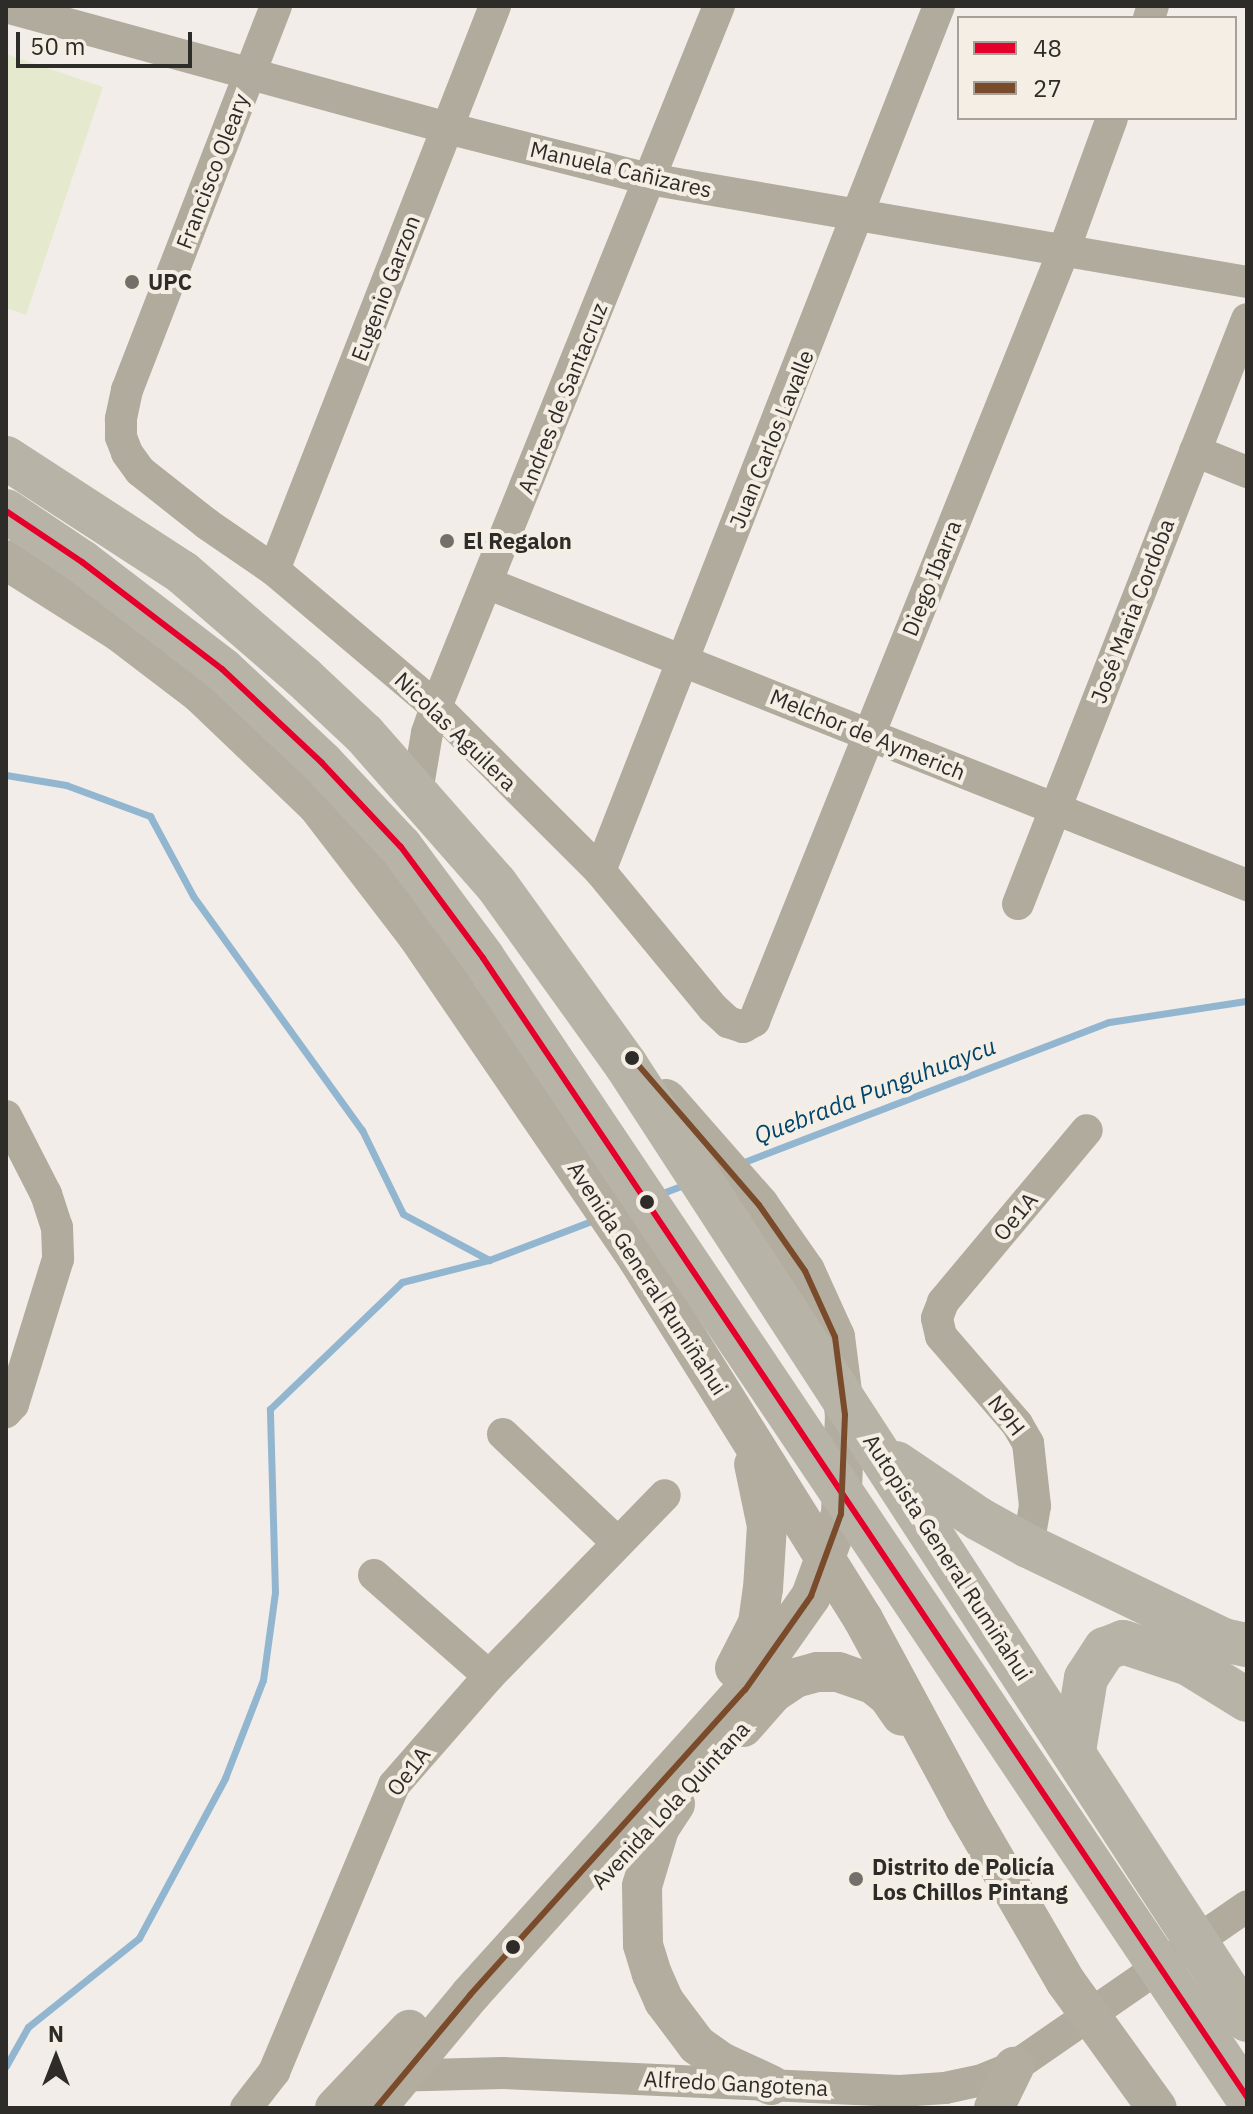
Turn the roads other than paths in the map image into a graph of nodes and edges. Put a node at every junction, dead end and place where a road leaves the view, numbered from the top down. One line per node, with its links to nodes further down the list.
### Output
1 (276, 6): 6 (street, Francisco Oleary)
2 (495, 6): 8 (street, Eugenio Garzon)
3 (719, 6): 9 (street, Andres de Santacruz)
4 (939, 6): 10 (street, Juan Carlos Lavalle)
5 (14, 8): 6 (street, Manuela Cañizares)
6 (249, 73): 8 (street, Manuela Cañizares); 16 (street, Francisco Oleary)
7 (1111, 120): 11 (street, Diego Ibarra)
8 (447, 128): 9 (street, Manuela Cañizares); 20 (street, Eugenio Garzon)
9 (649, 179): 10 (street, Manuela Cañizares); 21 (street, Andres de Santacruz)
10 (859, 216): 11 (street, Manuela Cañizares); 22 (street, Juan Carlos Lavalle)
11 (1064, 250): 12 (street, Manuela Cañizares); 24 (street, Diego Ibarra)
12 (1247, 282)
13 (1247, 319): 14 (street, José Maria Cordoba)
14 (1195, 451): 17 (street); 26 (street, José Maria Cordoba)
15 (6, 458): 25 (highway, Autopista General Rumiñahui)
16 (140, 471): 20 (street, Nicolas Aguilera)
17 (1247, 472)
18 (6, 511): 34 (highway)
19 (6, 560): 34 (main road, Avenida General Rumiñahui)
20 (274, 570): 23 (street, Nicolas Aguilera)
21 (489, 584): 22 (street, Melchor de Aymerich); 23 (street, Andres de Santacruz)
22 (683, 661): 24 (street, Melchor de Aymerich); 27 (street, Juan Carlos Lavalle)
23 (436, 707): 25 (street, Andres de Santacruz); 27 (street, Nicolas Aguilera)
24 (869, 733): 26 (street, Melchor de Aymerich); 31 (street, Diego Ibarra)
25 (417, 792): 30 (highway, Autopista General Rumiñahui)
26 (1055, 810): 28 (street, Melchor de Aymerich); 29 (street, José Maria Cordoba)
27 (600, 871): 31 (street, Nicolas Aguilera)
28 (1247, 885)
29 (1018, 904)
30 (555, 966): 39 (highway, Autopista General Rumiñahui); 58 (main road, Avenida Lola Quintana)
31 (738, 1026)
32 (6, 1116): 37 (street)
33 (1087, 1130): 36 (street, Oe1A)
34 (627, 1206): 35 (main road, Avenida General Rumiñahui); 57 (highway)
35 (638, 1259): 49 (main road, Avenida General Rumiñahui); 58 (main road, Avenida Lola Quintana)
36 (943, 1302): 42 (street, N9H)
37 (6, 1412)
38 (503, 1434): 41 (street)
39 (881, 1453): 42 (highway); 47 (highway, Autopista General Rumiñahui)
40 (665, 1495): 41 (street, Oe1A)
41 (617, 1542): 45 (street, Oe1A)
42 (1028, 1546): 44 (highway)
43 (374, 1575): 45 (street)
44 (1247, 1645)
45 (489, 1676): 59 (street, Oe1A)
46 (1247, 1700): 47 (highway)
47 (1074, 1751): 51 (highway, Autopista General Rumiñahui)
48 (675, 1804): 49 (main road, Avenida Lola Quintana); 55 (main road, Avenida Lola Quintana); 56 (main road)
49 (965, 1808): 62 (main road, Avenida General Rumiñahui)
50 (1240, 1912): 54 (street, Alfredo Gangotena)
51 (1210, 1966): 52 (highway); 53 (highway, Autopista General Rumiñahui)
52 (1247, 2001)
53 (1247, 2020)
54 (1018, 2064): 56 (street, Alfredo Gangotena); 61 (main road)
55 (418, 2074): 56 (street, Alfredo Gangotena); 58 (main road, Avenida Lola Quintana)
56 (771, 2085)
57 (1247, 2097)
58 (376, 2098): 60 (main road, Avenida Lola Quintana)
59 (246, 2108)
60 (335, 2108)
61 (994, 2108)
62 (1157, 2108)

